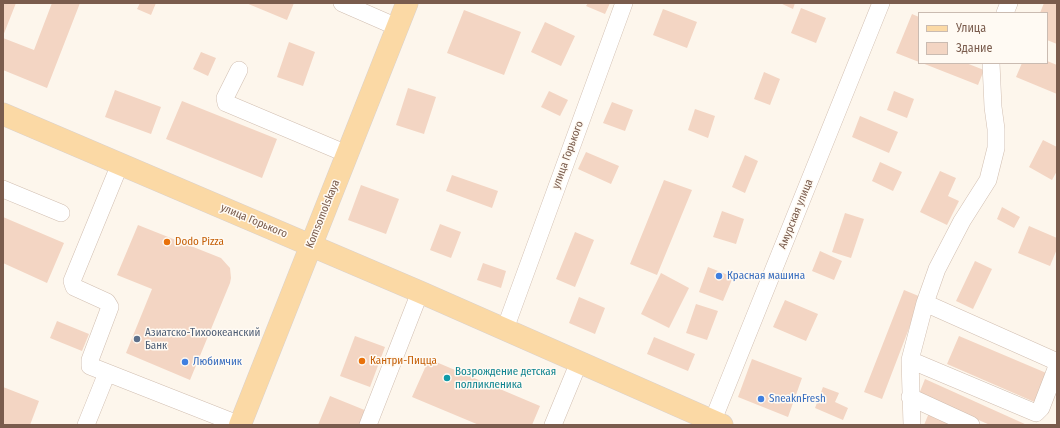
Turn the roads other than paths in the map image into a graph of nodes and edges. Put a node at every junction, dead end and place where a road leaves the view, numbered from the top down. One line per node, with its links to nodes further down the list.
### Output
1 (342, 3): 5 (street)
2 (407, 3): 5 (main road, Komsomolskaya)
3 (624, 3): 16 (street, улица Горького)
4 (881, 3): 21 (street, Амурская улица)
5 (397, 27): 9 (main road, Komsomolskaya)
6 (991, 64): 15 (street)
7 (239, 70): 9 (street)
8 (3, 114): 10 (main road, улица Горького)
9 (347, 154): 13 (main road, Komsomolskaya)
10 (120, 164): 13 (main road, улица Горького); 19 (street)
11 (3, 189): 12 (street)
12 (61, 213)
13 (310, 246): 14 (main road, улица Горького); 23 (main road, Komsomolskaya)
14 (420, 292): 16 (main road, улица Горького); 24 (street)
15 (925, 303): 17 (street); 17 (street)
16 (505, 329): 18 (main road, улица Горького)
17 (910, 360): 20 (street)
18 (579, 362): 21 (main road, улица Горького); 25 (street)
19 (107, 373): 22 (street); 23 (street)
20 (910, 397): 26 (street); 27 (street)
21 (715, 424)
22 (86, 425)
23 (240, 425)
24 (368, 425)
25 (553, 425)
26 (912, 425)
27 (972, 425)

